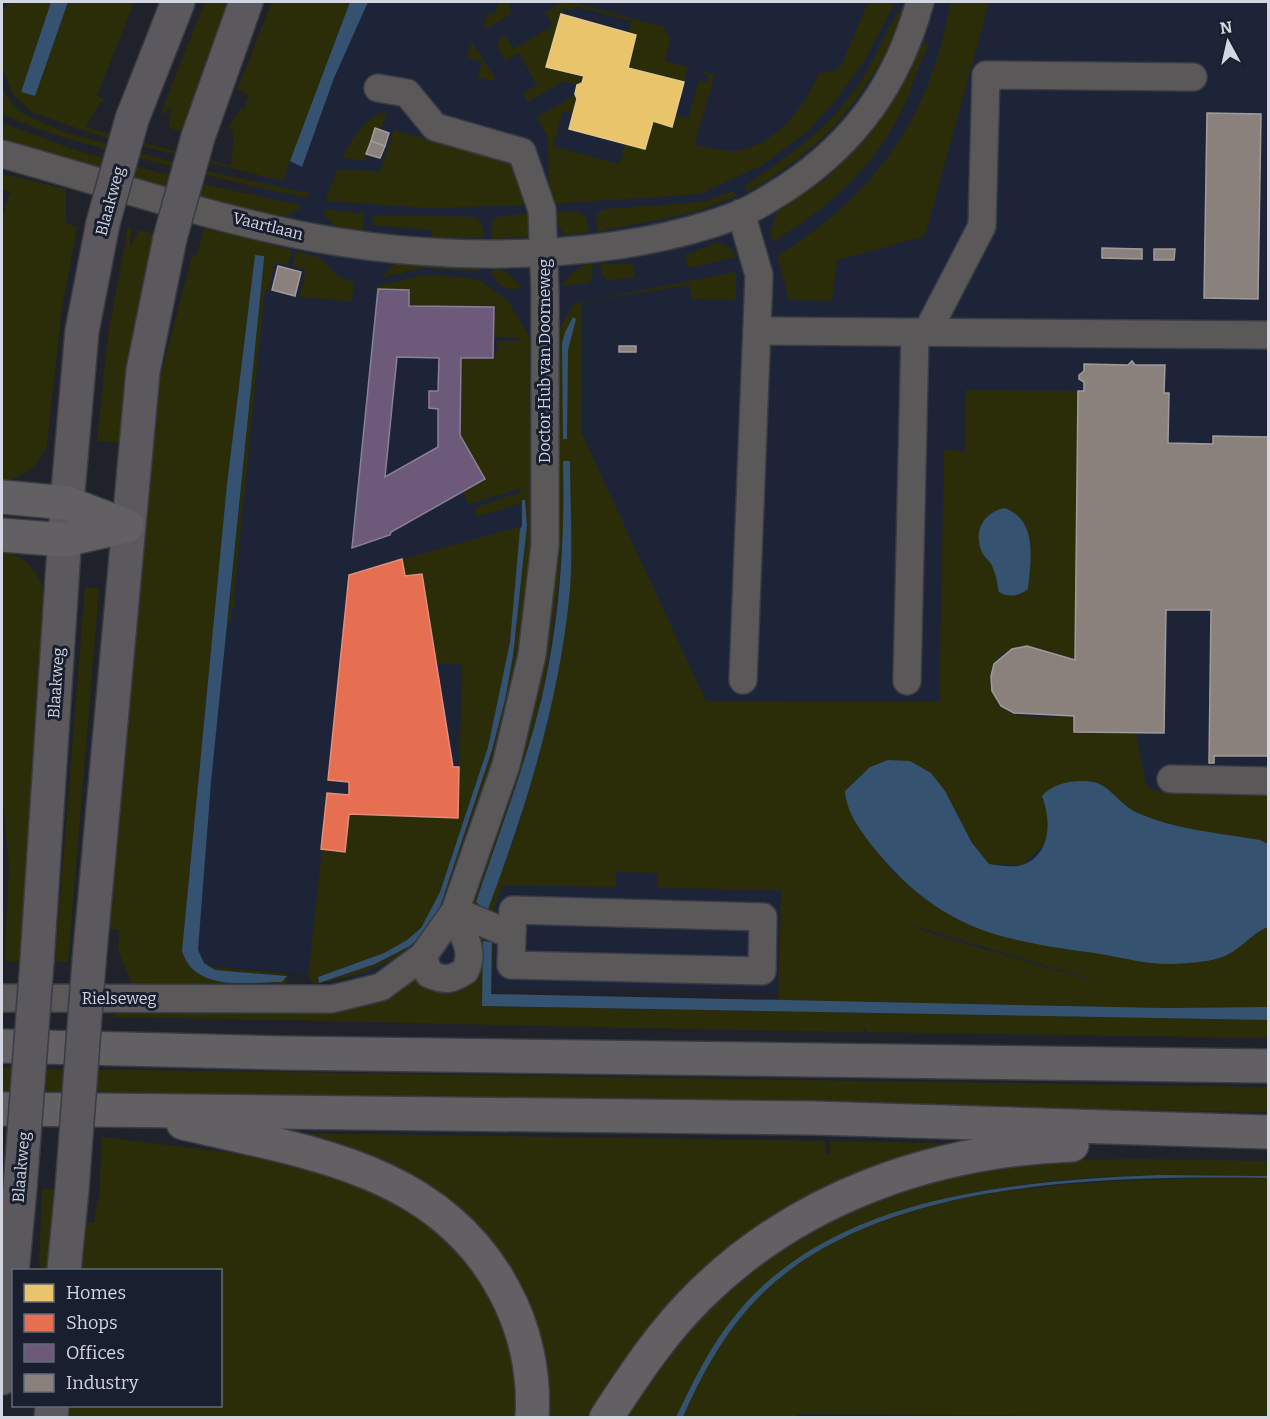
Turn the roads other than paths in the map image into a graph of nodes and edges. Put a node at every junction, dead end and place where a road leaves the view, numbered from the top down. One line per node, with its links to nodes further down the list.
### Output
1 (178, 2): 13 (main road, Blaakweg, bridge)
2 (246, 2): 14 (main road, bridge)
3 (920, 2): 7 (street, Doctor Hub van Doorneweg)
4 (1193, 77): 10 (street)
5 (378, 88): 8 (street)
6 (2, 154): 8 (street, Vaartlaan)
7 (741, 213): 8 (street, Doctor Hub van Doorneweg); 9 (street)
8 (542, 252): 21 (street, Doctor Hub van Doorneweg)
9 (757, 331): 10 (street); 17 (street)
10 (921, 332): 11 (street); 18 (street)
11 (1269, 335)
12 (2, 497): 13 (highway)
13 (67, 503): 14 (highway); 16 (main road, Blaakweg)
14 (127, 526): 16 (highway); 33 (main road, bridge)
15 (2, 535): 16 (highway)
16 (65, 540): 32 (main road, Blaakweg, bridge)
17 (743, 680)
18 (907, 681)
19 (1171, 779): 20 (street)
20 (1269, 782)
21 (455, 911): 22 (street); 23 (street, Doctor Hub van Doorneweg); 23 (street)
22 (512, 935): 22 (street)
23 (423, 956): 24 (street, Doctor Hub van Doorneweg)
24 (237, 997): 25 (street, Rielseweg)
25 (2, 998)
26 (2, 1046): 27 (highway)
27 (1269, 1066)
28 (2, 1109): 29 (highway)
29 (123, 1109): 30 (highway); 36 (highway)
30 (1218, 1132): 31 (highway); 37 (highway)
31 (1269, 1132)
32 (12, 1269)
33 (64, 1269)
34 (12, 1272): 35 (main road, Blaakweg, bridge)
35 (2, 1378)
36 (532, 1418)
37 (606, 1418)

